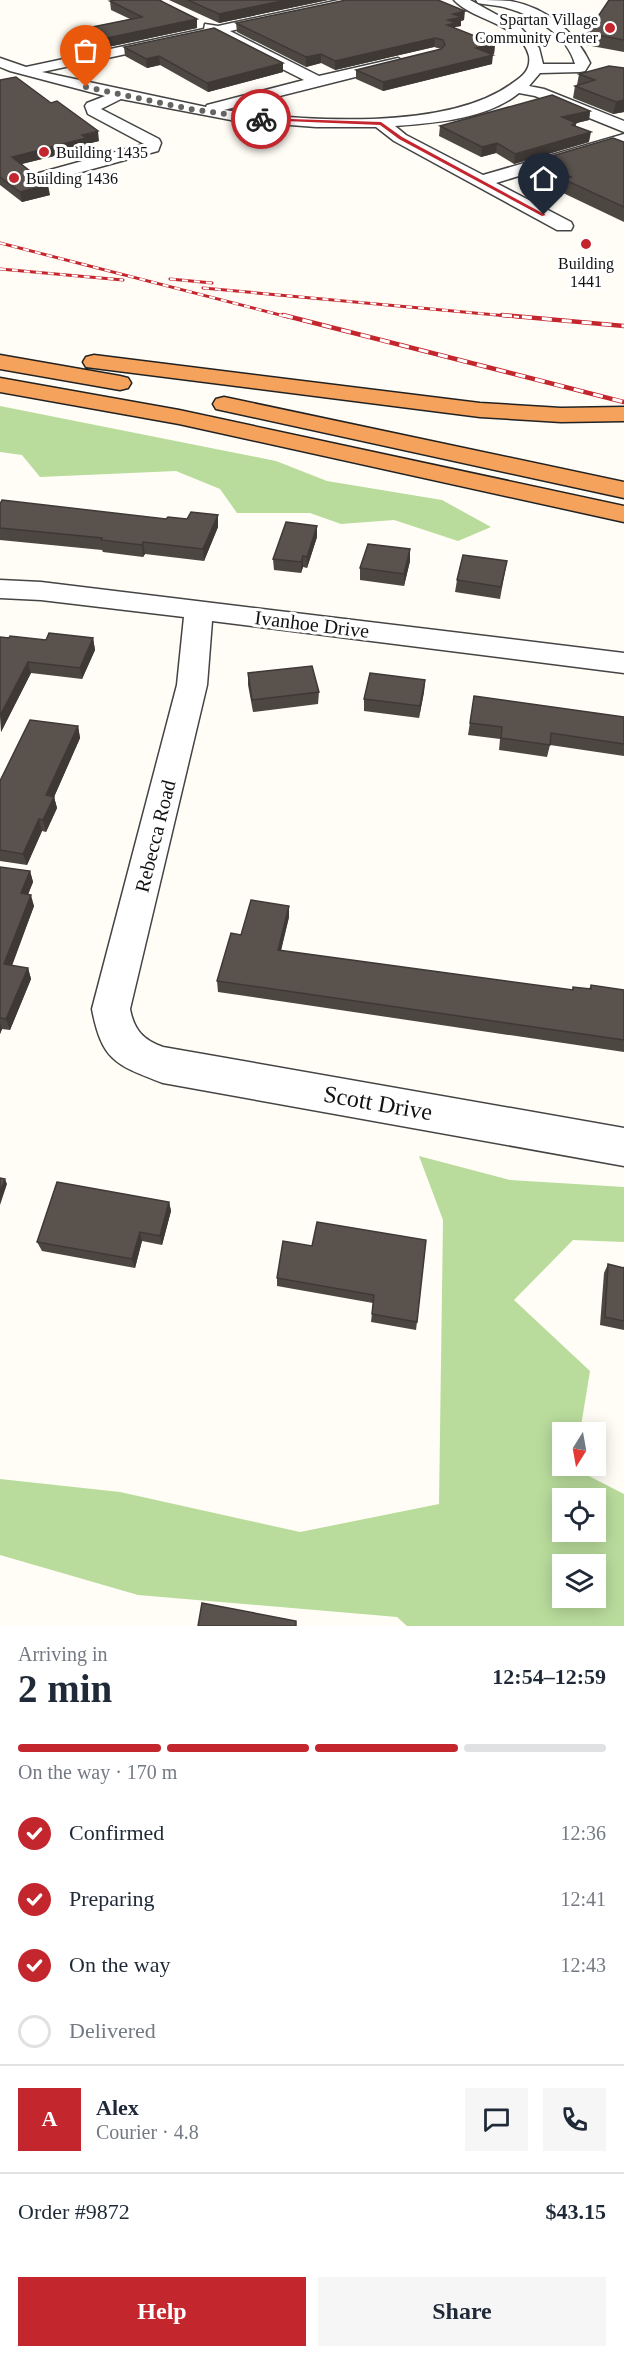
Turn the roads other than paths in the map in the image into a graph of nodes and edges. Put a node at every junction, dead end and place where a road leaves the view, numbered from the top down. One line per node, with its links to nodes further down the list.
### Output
1 (357, 0): 4 (street)
2 (472, 1): 7 (street); 7 (street)
3 (197, 20): 4 (street)
4 (217, 30): 8 (street); 10 (street)
5 (412, 58): 10 (street)
6 (0, 62): 8 (street)
7 (536, 69): 11 (street)
8 (23, 71): 9 (street); 12 (street)
9 (0, 75)
10 (316, 80): 13 (street)
11 (517, 88): 14 (street); 15 (street)
12 (119, 94): 13 (street); 17 (street)
13 (206, 111): 14 (street)
14 (381, 123): 18 (street)
15 (624, 127)
16 (624, 139): 18 (street)
17 (45, 177)
18 (483, 181): 19 (street)
19 (564, 226)
20 (0, 351): 23 (highway)
21 (0, 362): 24 (highway)
22 (0, 385): 25 (highway)
23 (624, 414)
24 (624, 489)
25 (624, 514)
26 (0, 590): 27 (street, Ivanhoe Drive)
27 (199, 610): 28 (street, Ivanhoe Drive); 29 (street, Rebecca Road)
28 (624, 663)
29 (134, 1054): 30 (street, Scott Drive)
30 (624, 1147)

